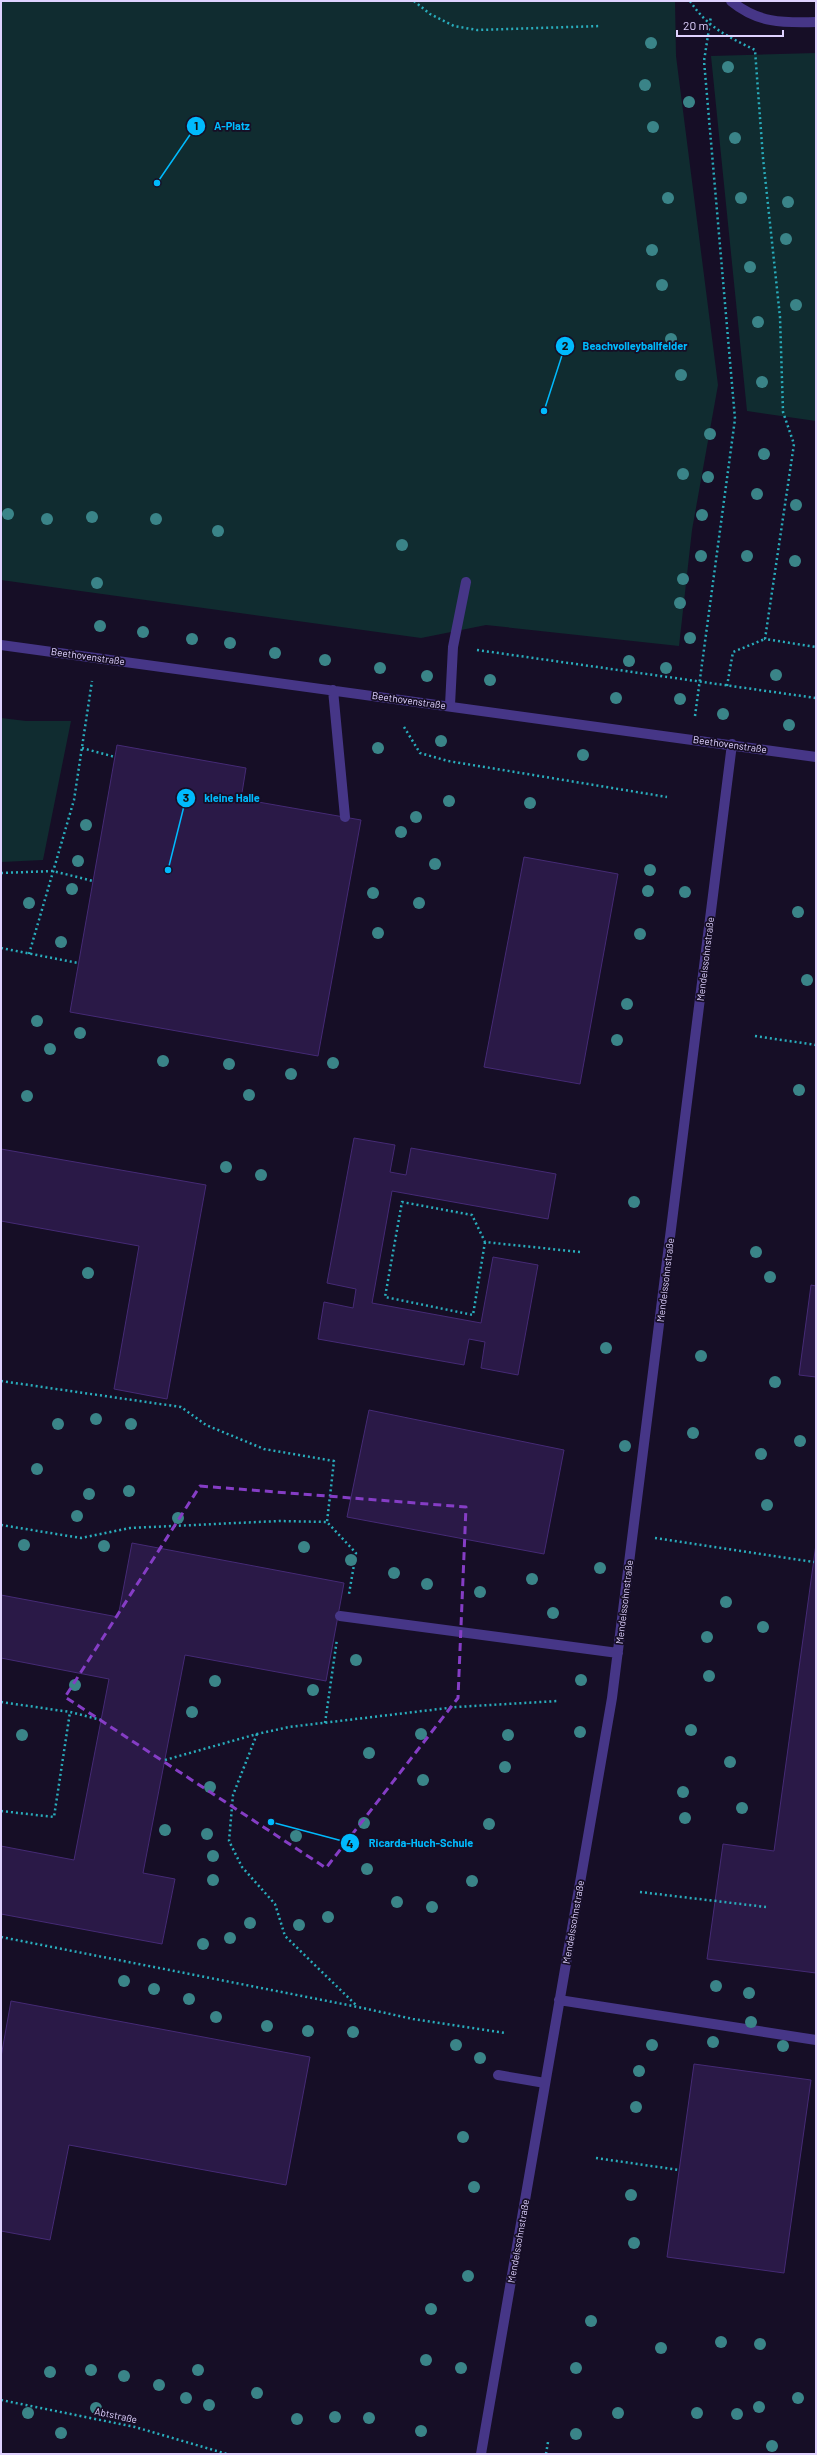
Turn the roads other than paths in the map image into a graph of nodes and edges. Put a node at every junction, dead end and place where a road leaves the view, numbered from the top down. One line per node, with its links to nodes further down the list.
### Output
1 (731, 1): 2 (street)
2 (816, 22)
3 (466, 582): 6 (street)
4 (1, 645): 5 (street, Beethovenstraße)
5 (333, 690): 6 (street, Beethovenstraße); 9 (street)
6 (450, 705): 7 (street, Beethovenstraße)
7 (732, 744): 8 (street, Beethovenstraße); 11 (street, Mendelssohnstraße)
8 (816, 756)
9 (345, 817)
10 (340, 1616): 11 (street)
11 (618, 1652): 12 (street, Mendelssohnstraße)
12 (559, 2000): 13 (street); 15 (street, Mendelssohnstraße)
13 (816, 2040)
14 (498, 2075): 15 (street)
15 (545, 2083): 16 (street, Mendelssohnstraße)
16 (481, 2454)

